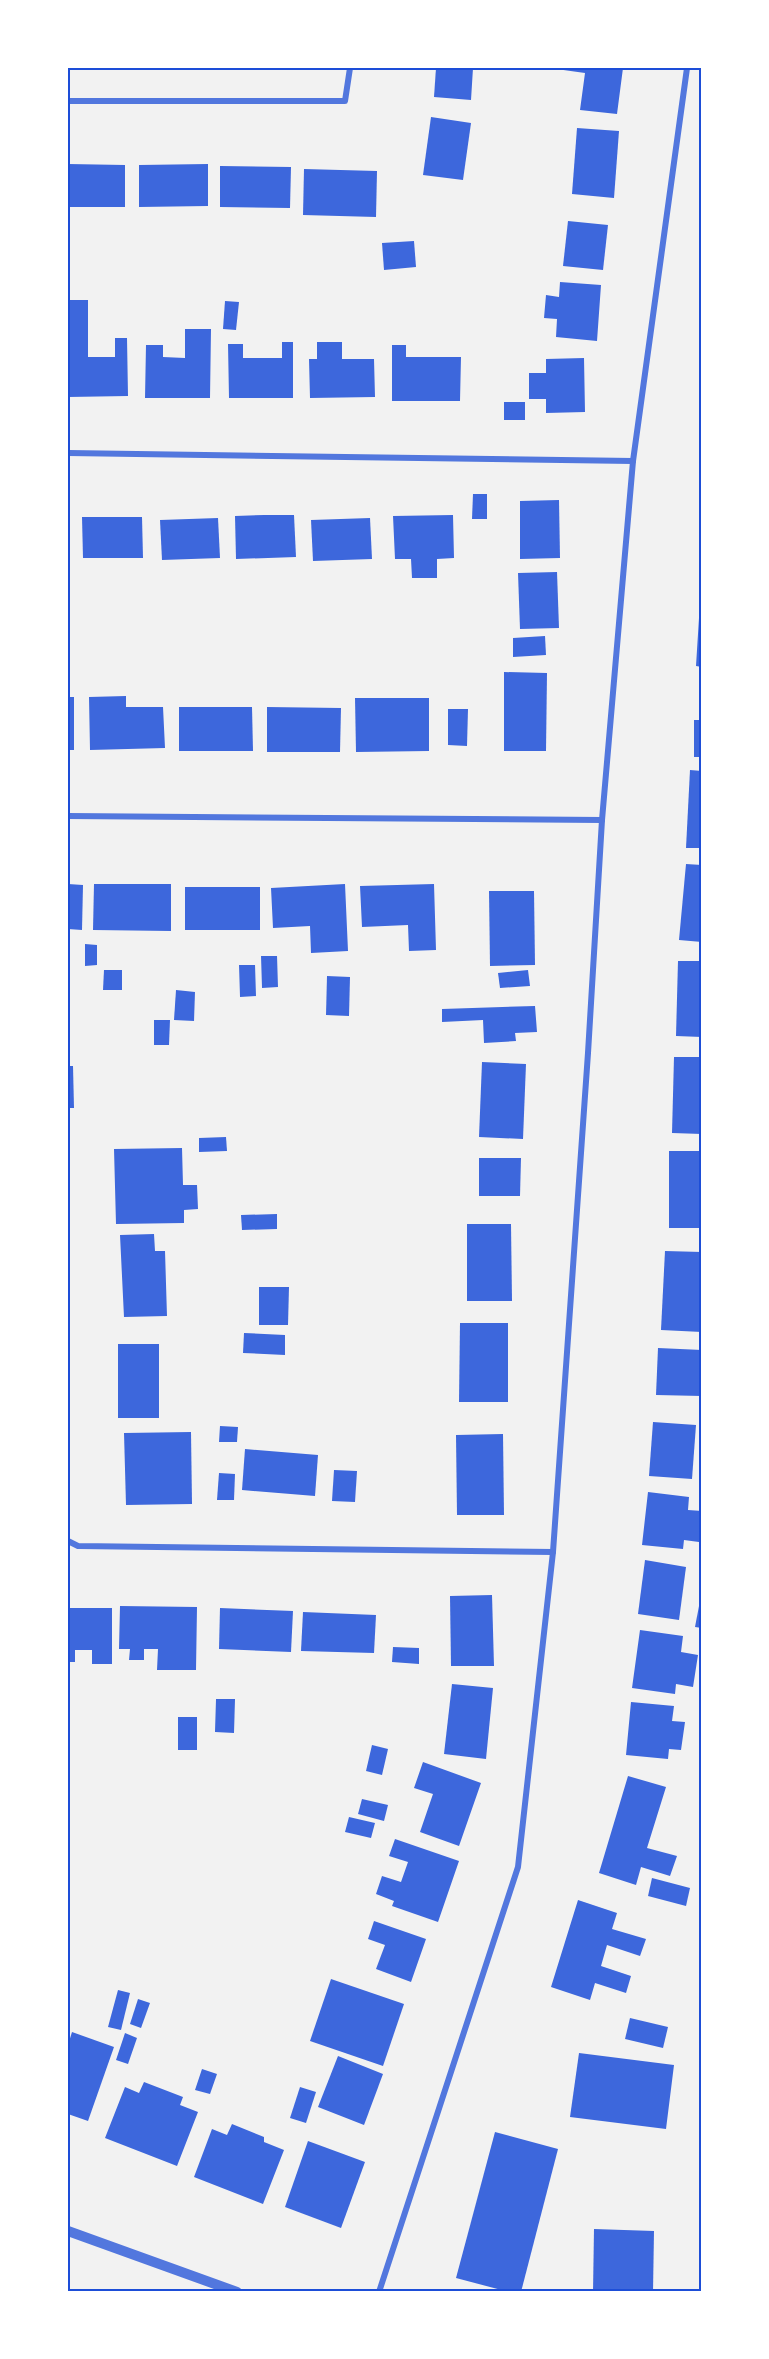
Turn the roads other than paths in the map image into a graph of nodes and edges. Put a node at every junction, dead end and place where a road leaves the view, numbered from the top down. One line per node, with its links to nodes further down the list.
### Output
1 (350, 68): 3 (street)
2 (687, 68): 5 (street)
3 (68, 101)
4 (68, 453): 5 (street)
5 (633, 461): 7 (street)
6 (68, 816): 7 (street)
7 (602, 820): 9 (street)
8 (68, 1542): 9 (street)
9 (553, 1552): 12 (street)
10 (68, 2231): 11 (street)
11 (237, 2292)
12 (379, 2292)

